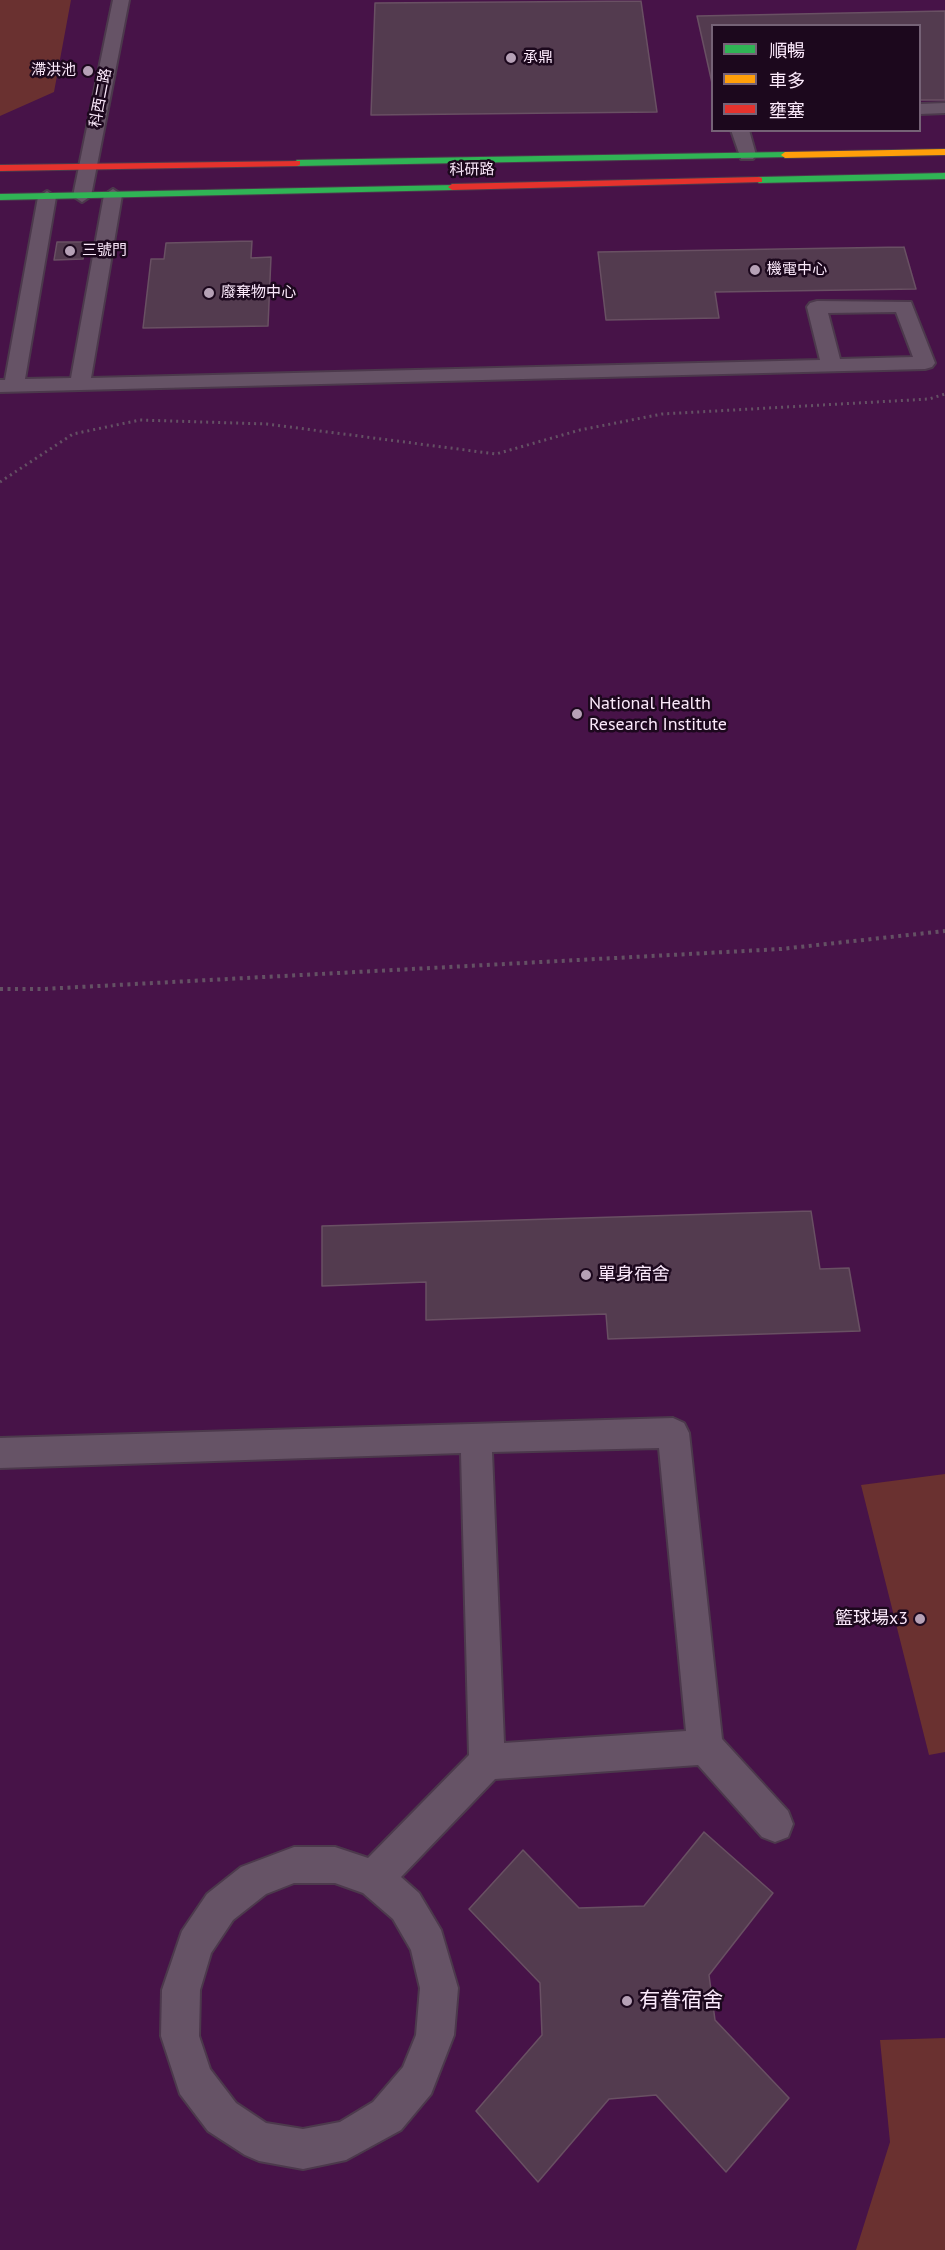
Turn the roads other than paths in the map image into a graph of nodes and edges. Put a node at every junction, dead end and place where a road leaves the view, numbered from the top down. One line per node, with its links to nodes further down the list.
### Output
1 (121, 0): 7 (lane, 科西二路)
2 (945, 108): 3 (lane)
3 (921, 109)
4 (741, 132): 6 (lane)
5 (945, 152): 6 (street, 科研路)
6 (747, 155): 7 (street, 科研路)
7 (87, 167): 8 (street, 科研路); 11 (lane, 科西二路)
8 (0, 168)
9 (945, 176): 10 (street, 科研路)
10 (113, 195): 11 (street, 科研路); 15 (lane)
11 (82, 196): 12 (street, 科研路)
12 (47, 197): 13 (street, 科研路); 16 (lane)
13 (0, 198)
14 (831, 365): 14 (lane); 15 (lane)
15 (81, 384): 16 (lane)
16 (7, 386)
17 (476, 1438): 18 (lane); 19 (lane); 20 (lane)
18 (0, 1453)
19 (705, 1747): 20 (lane); 21 (lane)
20 (487, 1762): 22 (lane)
21 (775, 1824)
22 (374, 1878): 22 (lane)

